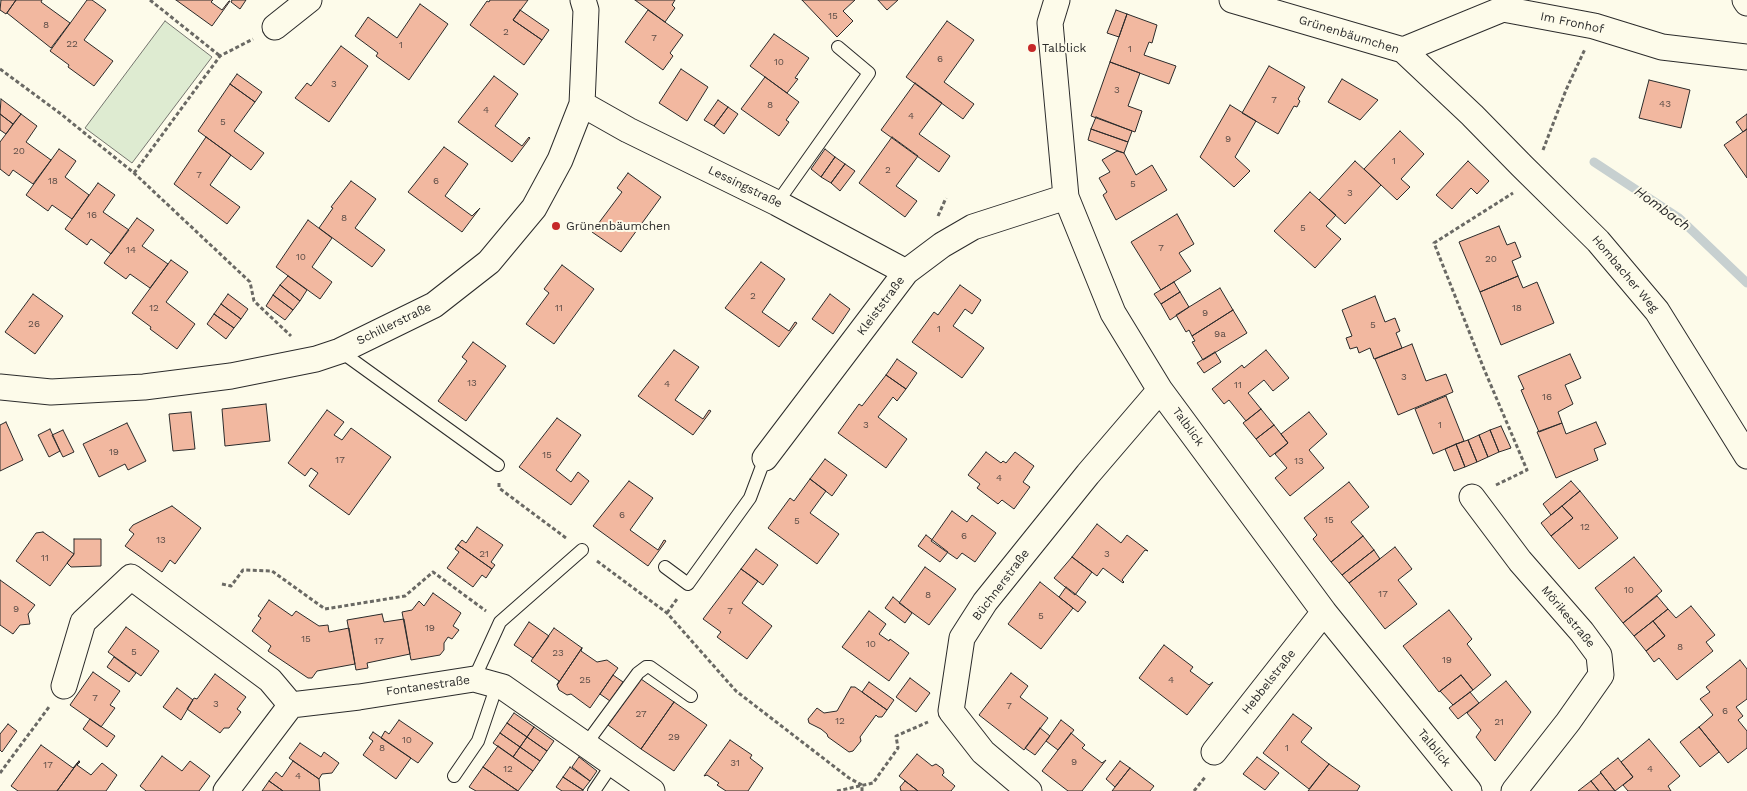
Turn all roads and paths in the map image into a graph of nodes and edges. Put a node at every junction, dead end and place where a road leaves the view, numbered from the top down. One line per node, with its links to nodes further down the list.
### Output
1 (150, 0): 10 (path)
2 (309, 0): 7 (street)
3 (583, 0): 13 (street, Schillerstraße)
4 (1057, 0): 18 (street, Talblick)
5 (1232, 0): 9 (street, Grünenbäumchen)
6 (1594, 26): 9 (street, Im Fronhof); 11 (street, Im Fronhof); 16 (path)
7 (275, 27): 10 (path)
8 (838, 47): 19 (lane)
9 (1403, 50): 14 (street, Grünenbäumchen)
10 (220, 56): 15 (path)
11 (1747, 57)
12 (0, 69): 15 (path)
13 (582, 104): 19 (street, Lessingstraße); 22 (street, Schillerstraße)
14 (1472, 115): 16 (street, Hombacher Weg)
15 (134, 173): 23 (path)
16 (1528, 173): 26 (street, Hombacher Weg); 30 (path)
17 (946, 198): 20 (path)
18 (1066, 198): 21 (street, Kleiststraße); 25 (street, Talblick)
19 (777, 203): 21 (street, Lessingstraße)
20 (940, 212)
21 (906, 272): 27 (street, Kleiststraße)
22 (340, 351): 23 (street, Schillerstraße); 28 (lane)
23 (316, 359): 24 (street, Schillerstraße)
24 (0, 388)
25 (1160, 390): 35 (street, Talblick); 41 (street, Büchnerstraße)
26 (1747, 456)
27 (765, 458): 33 (lane)
28 (498, 465)
29 (499, 488): 31 (path)
30 (1472, 497): 55 (street, Mörikestraße)
31 (565, 537)
32 (582, 550): 36 (lane); 47 (path)
33 (665, 567)
34 (222, 584): 36 (path)
35 (1324, 612): 43 (street, Hebbelstraße); 54 (street, Talblick)
36 (500, 622): 37 (lane)
37 (485, 682): 40 (street, Fontanestraße); 42 (street); 46 (lane)
38 (64, 686): 40 (street); 45 (path)
39 (691, 696): 42 (lane)
40 (291, 705): 48 (street)
41 (951, 711): 47 (path); 53 (street)
42 (586, 744): 44 (street)
43 (1214, 752)
44 (613, 763): 49 (lane); 50 (street)
45 (0, 773)
46 (454, 776)
47 (862, 785): 51 (path); 52 (path)
48 (226, 791)
49 (594, 791)
50 (652, 791)
51 (837, 791)
52 (862, 791)
53 (1029, 791)
54 (1469, 791)
55 (1514, 791)

